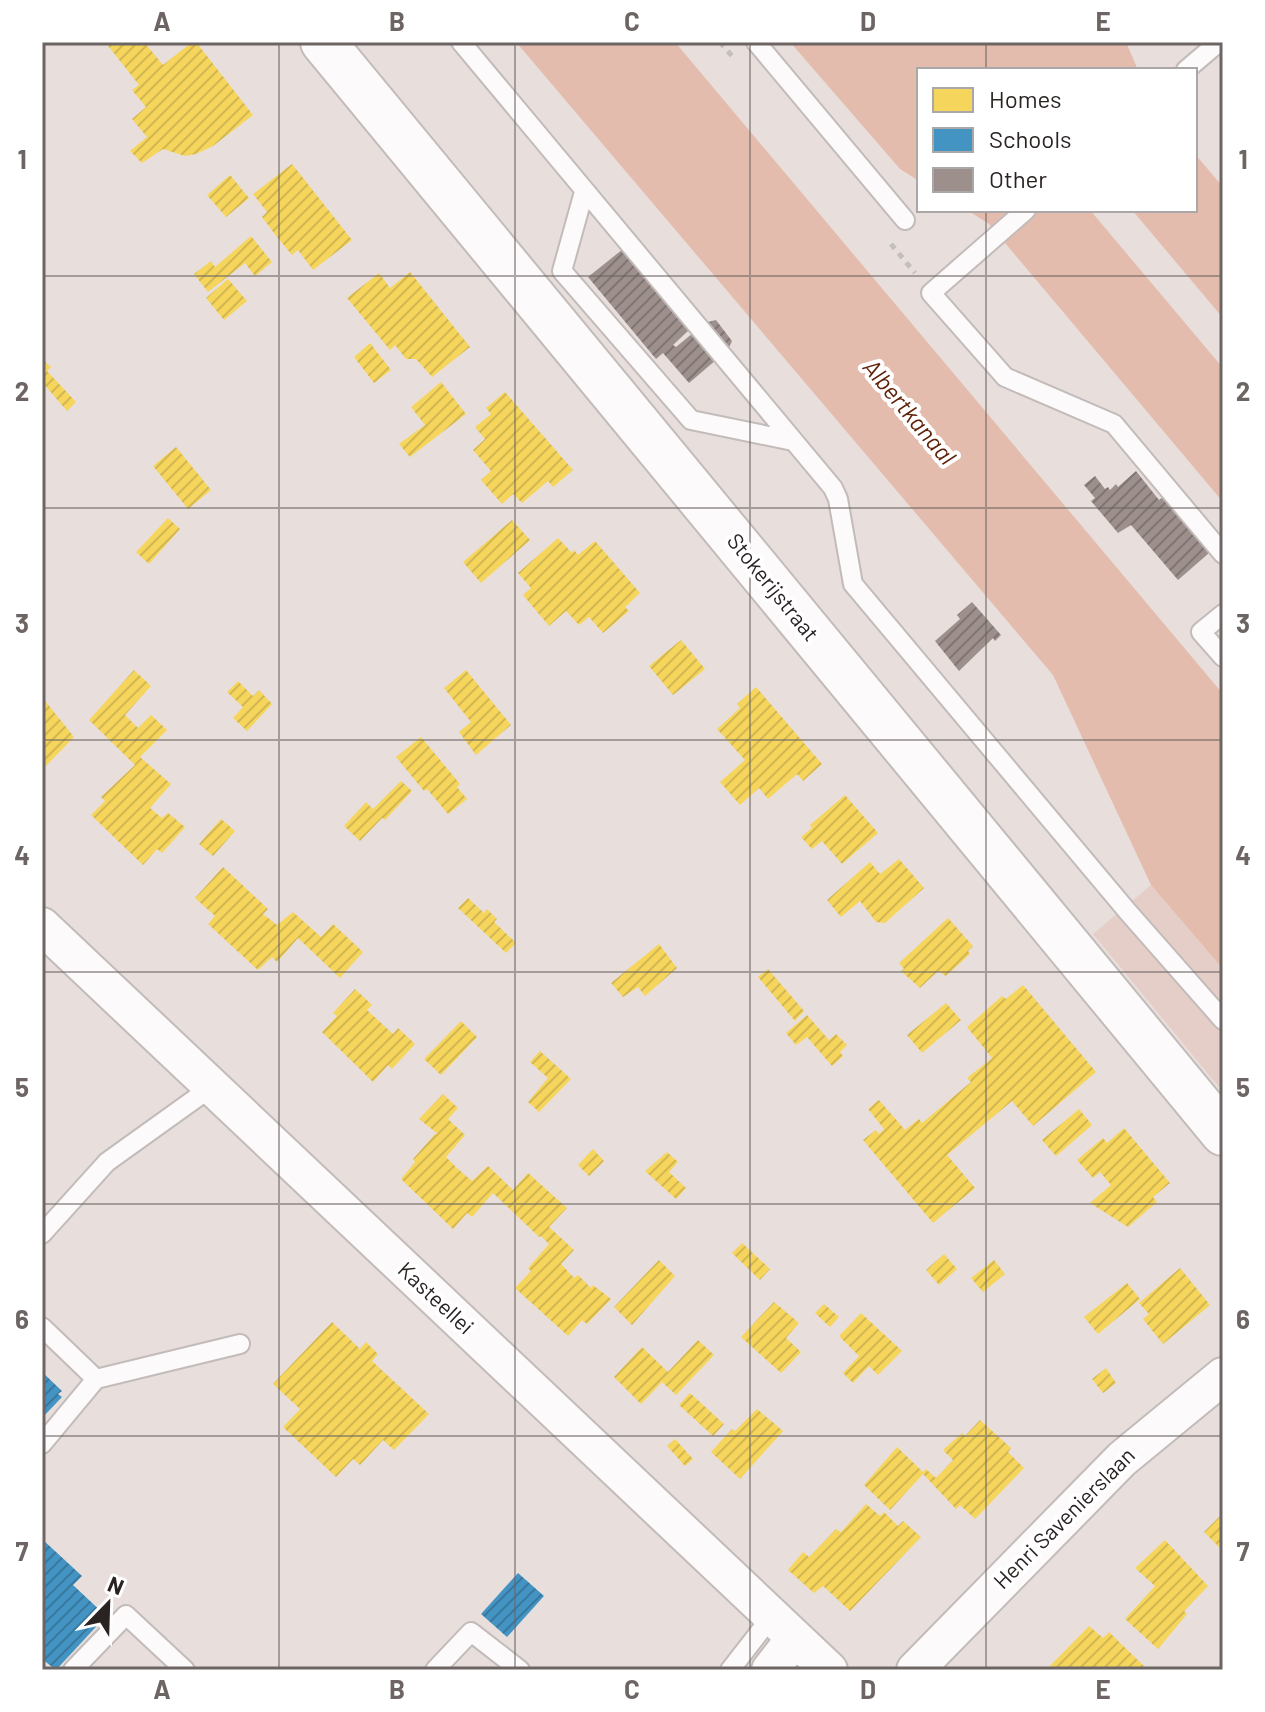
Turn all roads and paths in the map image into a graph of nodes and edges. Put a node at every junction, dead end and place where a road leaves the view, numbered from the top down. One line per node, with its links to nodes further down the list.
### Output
1 (323, 42): 16 (street, Stokerijstraat)
2 (461, 42): 6 (lane)
3 (756, 42): 8 (lane)
4 (1219, 42): 5 (lane)
5 (1188, 68)
6 (584, 192): 9 (lane); 9 (lane)
7 (1024, 212): 10 (lane)
8 (905, 220)
9 (793, 441): 14 (lane)
10 (1223, 554)
11 (1223, 614): 12 (lane)
12 (1223, 657)
13 (42, 926): 15 (street, Kasteellei)
14 (1223, 1020)
15 (213, 1086): 17 (lane); 23 (street, Kasteellei)
16 (1223, 1133)
17 (42, 1234)
18 (42, 1327): 21 (lane)
19 (240, 1344): 21 (lane)
20 (1223, 1376): 31 (street, Henri Savenierslaan)
21 (96, 1379): 22 (lane)
22 (42, 1444)
23 (784, 1627): 28 (lane); 29 (street); 30 (street, Kasteellei)
24 (73, 1670): 25 (lane)
25 (185, 1670)
26 (435, 1670): 27 (lane)
27 (520, 1670)
28 (730, 1670)
29 (770, 1670)
30 (829, 1670)
31 (915, 1670)

